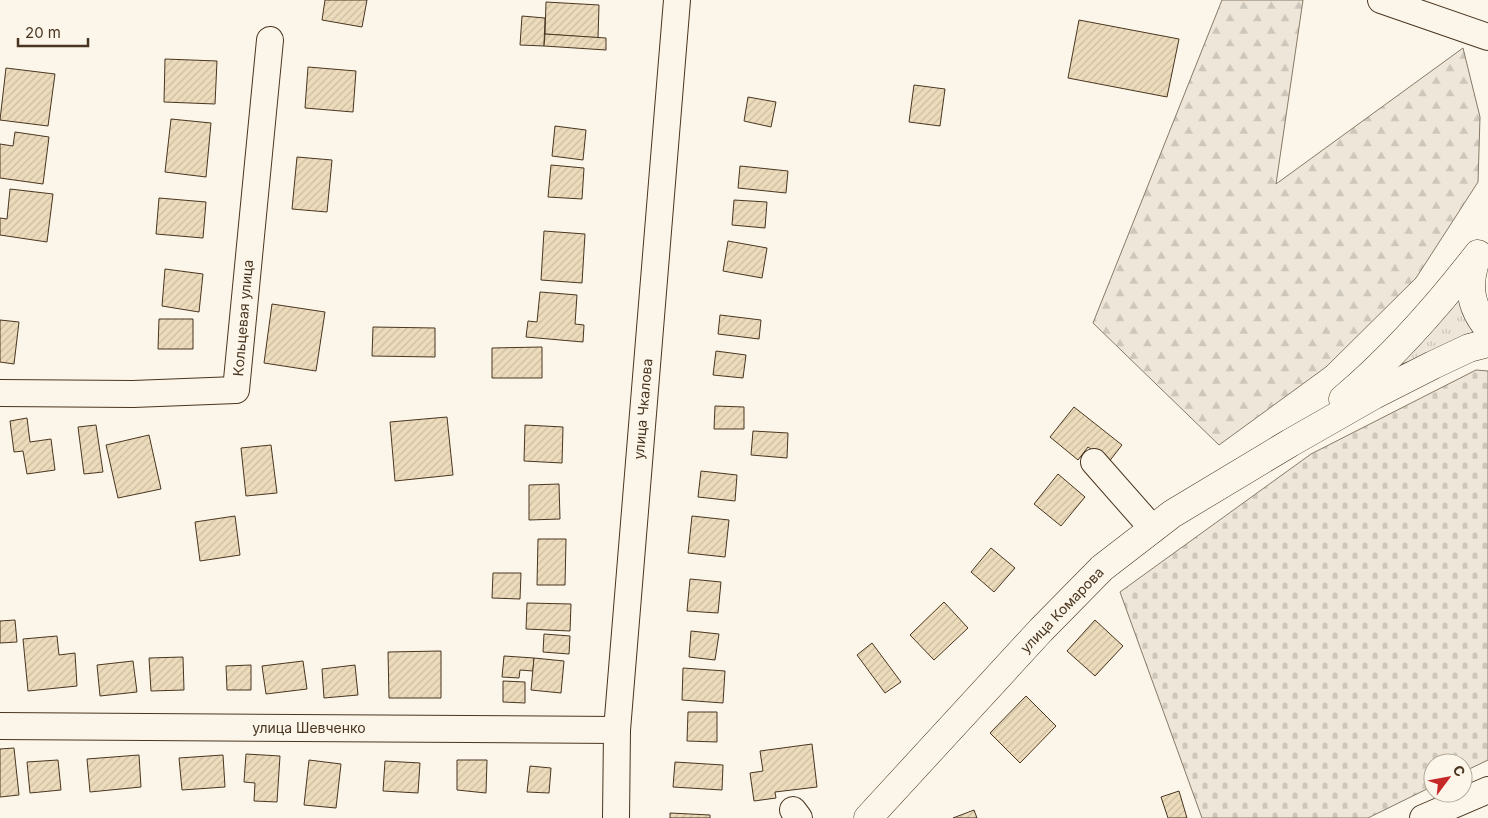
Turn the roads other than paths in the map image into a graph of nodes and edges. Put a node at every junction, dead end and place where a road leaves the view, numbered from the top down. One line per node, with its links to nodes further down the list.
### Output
1 (677, 0): 13 (street, улица Чкалова)
2 (1381, 0): 3 (street)
3 (1488, 37)
4 (270, 40): 8 (street, Кольцевая улица)
5 (1485, 244): 6 (main road); 9 (main road)
6 (1488, 328)
7 (1488, 343): 9 (main road)
8 (0, 393)
9 (1290, 443): 11 (main road, улица Комарова)
10 (1094, 462): 11 (street)
11 (1153, 529): 16 (main road, улица Комарова)
12 (0, 726): 13 (street, улица Шевченко)
13 (617, 730): 15 (street, улица Чкалова)
14 (1488, 790): 17 (street)
15 (616, 818)
16 (868, 818)
17 (1423, 818)

